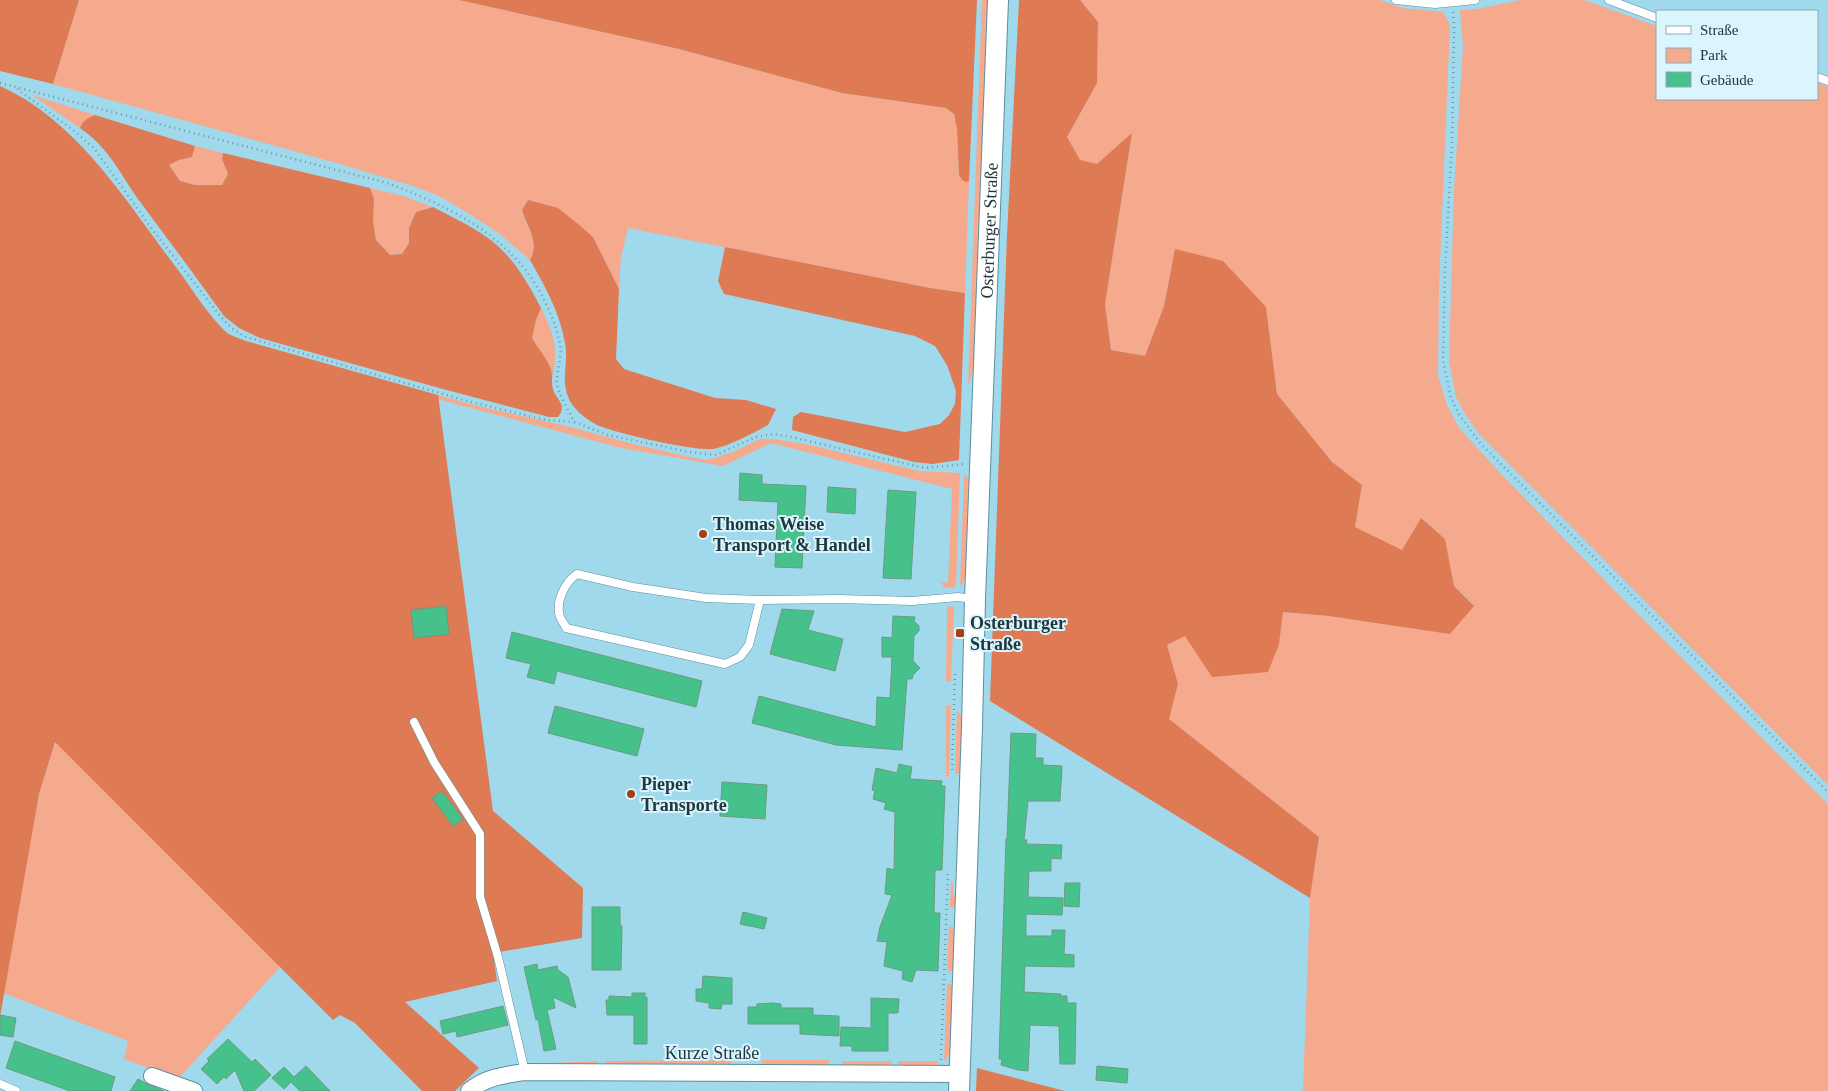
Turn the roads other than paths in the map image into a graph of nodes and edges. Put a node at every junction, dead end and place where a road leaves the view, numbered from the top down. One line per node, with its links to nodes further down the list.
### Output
1 (998, 0): 6 (street, Osterburger Straße)
2 (1396, 0): 3 (lane)
3 (1475, 0)
4 (1609, 0): 5 (lane)
5 (1656, 18)
6 (974, 599): 7 (lane); 11 (street, Osterburger Straße)
7 (760, 600): 7 (lane)
8 (414, 722): 9 (lane)
9 (525, 1072): 11 (street, Kurze Straße); 15 (street, Kurze Straße)
10 (152, 1076): 14 (street)
11 (959, 1083)
12 (0, 1084): 13 (lane)
13 (16, 1091)
14 (194, 1091)
15 (469, 1091)

